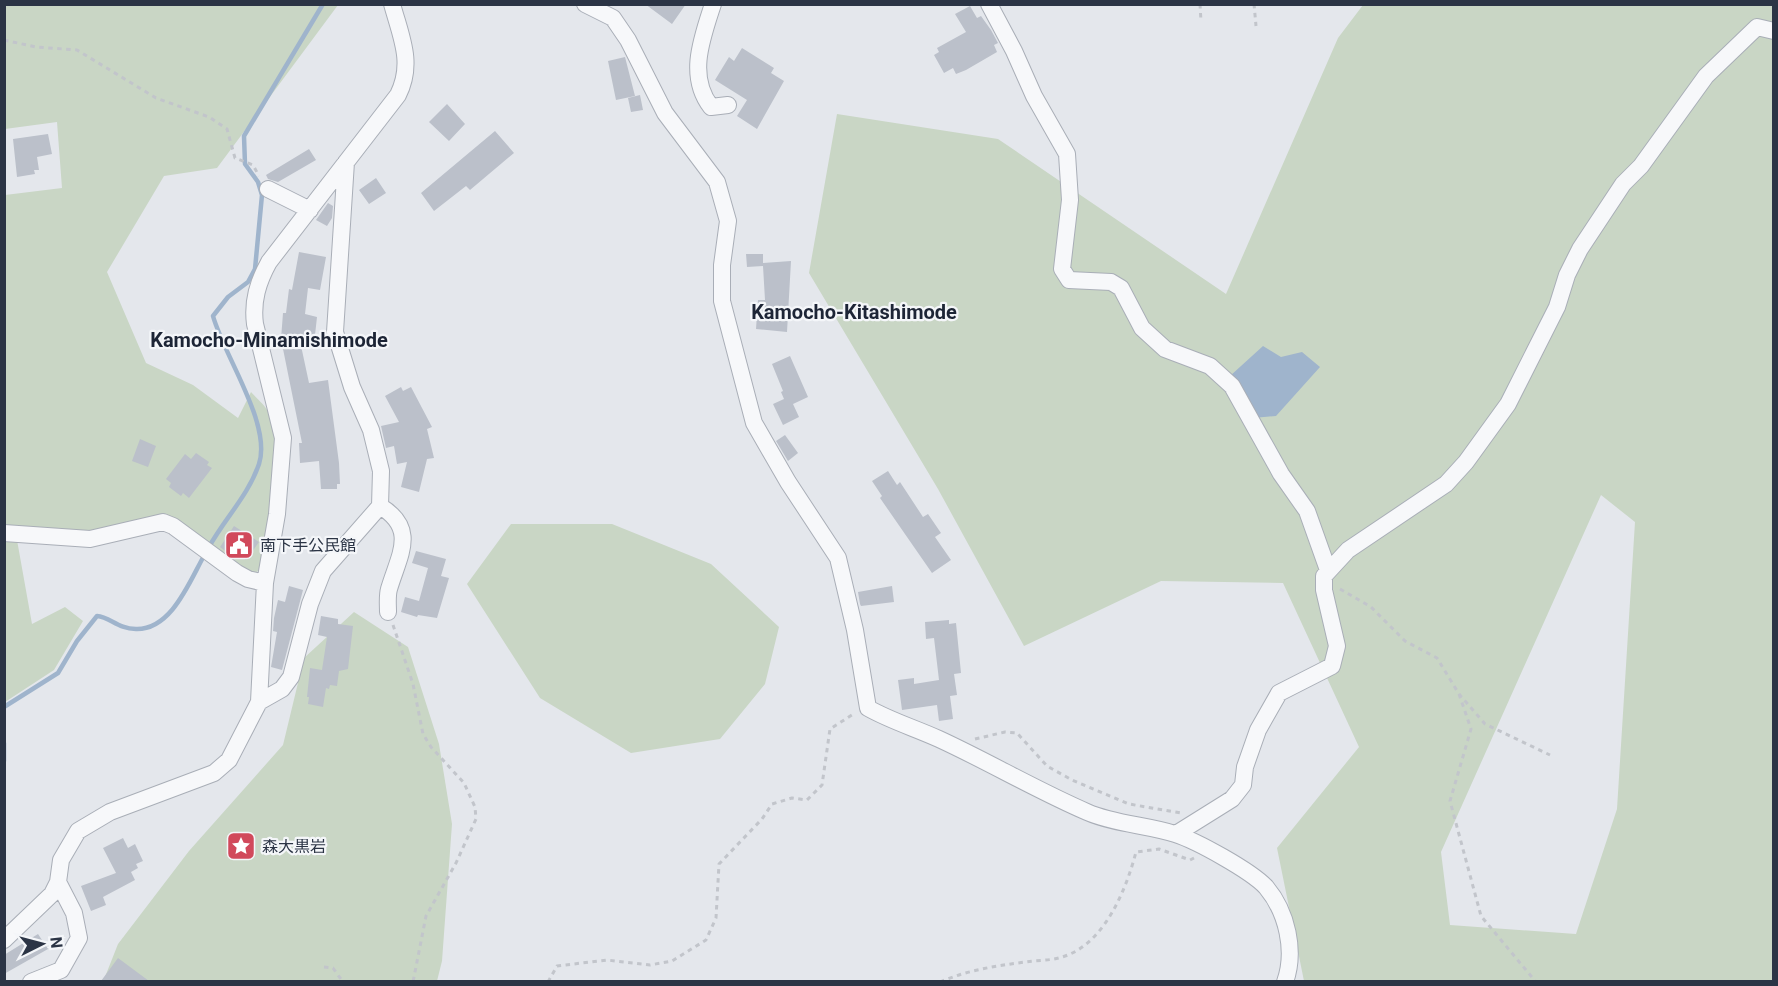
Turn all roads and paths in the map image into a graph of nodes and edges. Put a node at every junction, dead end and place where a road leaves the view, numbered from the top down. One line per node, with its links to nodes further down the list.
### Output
1 (392, 4): 12 (street)
2 (713, 4): 11 (street)
3 (989, 4): 18 (street)
4 (1200, 4): 7 (path)
5 (1254, 4): 8 (path)
6 (588, 5): 23 (street)
7 (1201, 22)
8 (1256, 26)
9 (1773, 31): 18 (street)
10 (4, 40): 13 (path)
11 (728, 105)
12 (346, 162): 15 (street); 16 (street)
13 (248, 163)
14 (268, 189): 15 (street)
15 (310, 210): 19 (street)
16 (380, 506): 20 (street); 22 (street)
17 (4, 533): 19 (street)
18 (1328, 570): 21 (path); 26 (street)
19 (265, 583): 22 (street)
20 (388, 612): 34 (path)
21 (1459, 694): 25 (path); 38 (path)
22 (259, 702): 29 (street)
23 (868, 708): 24 (street); 35 (path)
24 (950, 745): 26 (path); 27 (street)
25 (1550, 755)
26 (1200, 818): 27 (street)
27 (1176, 834): 28 (street)
28 (1211, 851): 36 (path); 37 (street)
29 (58, 882): 30 (street); 32 (street)
30 (4, 940)
31 (324, 967): 33 (path)
32 (31, 981)
33 (343, 981)
34 (413, 981)
35 (548, 981)
36 (940, 981)
37 (1286, 981)
38 (1536, 981)

